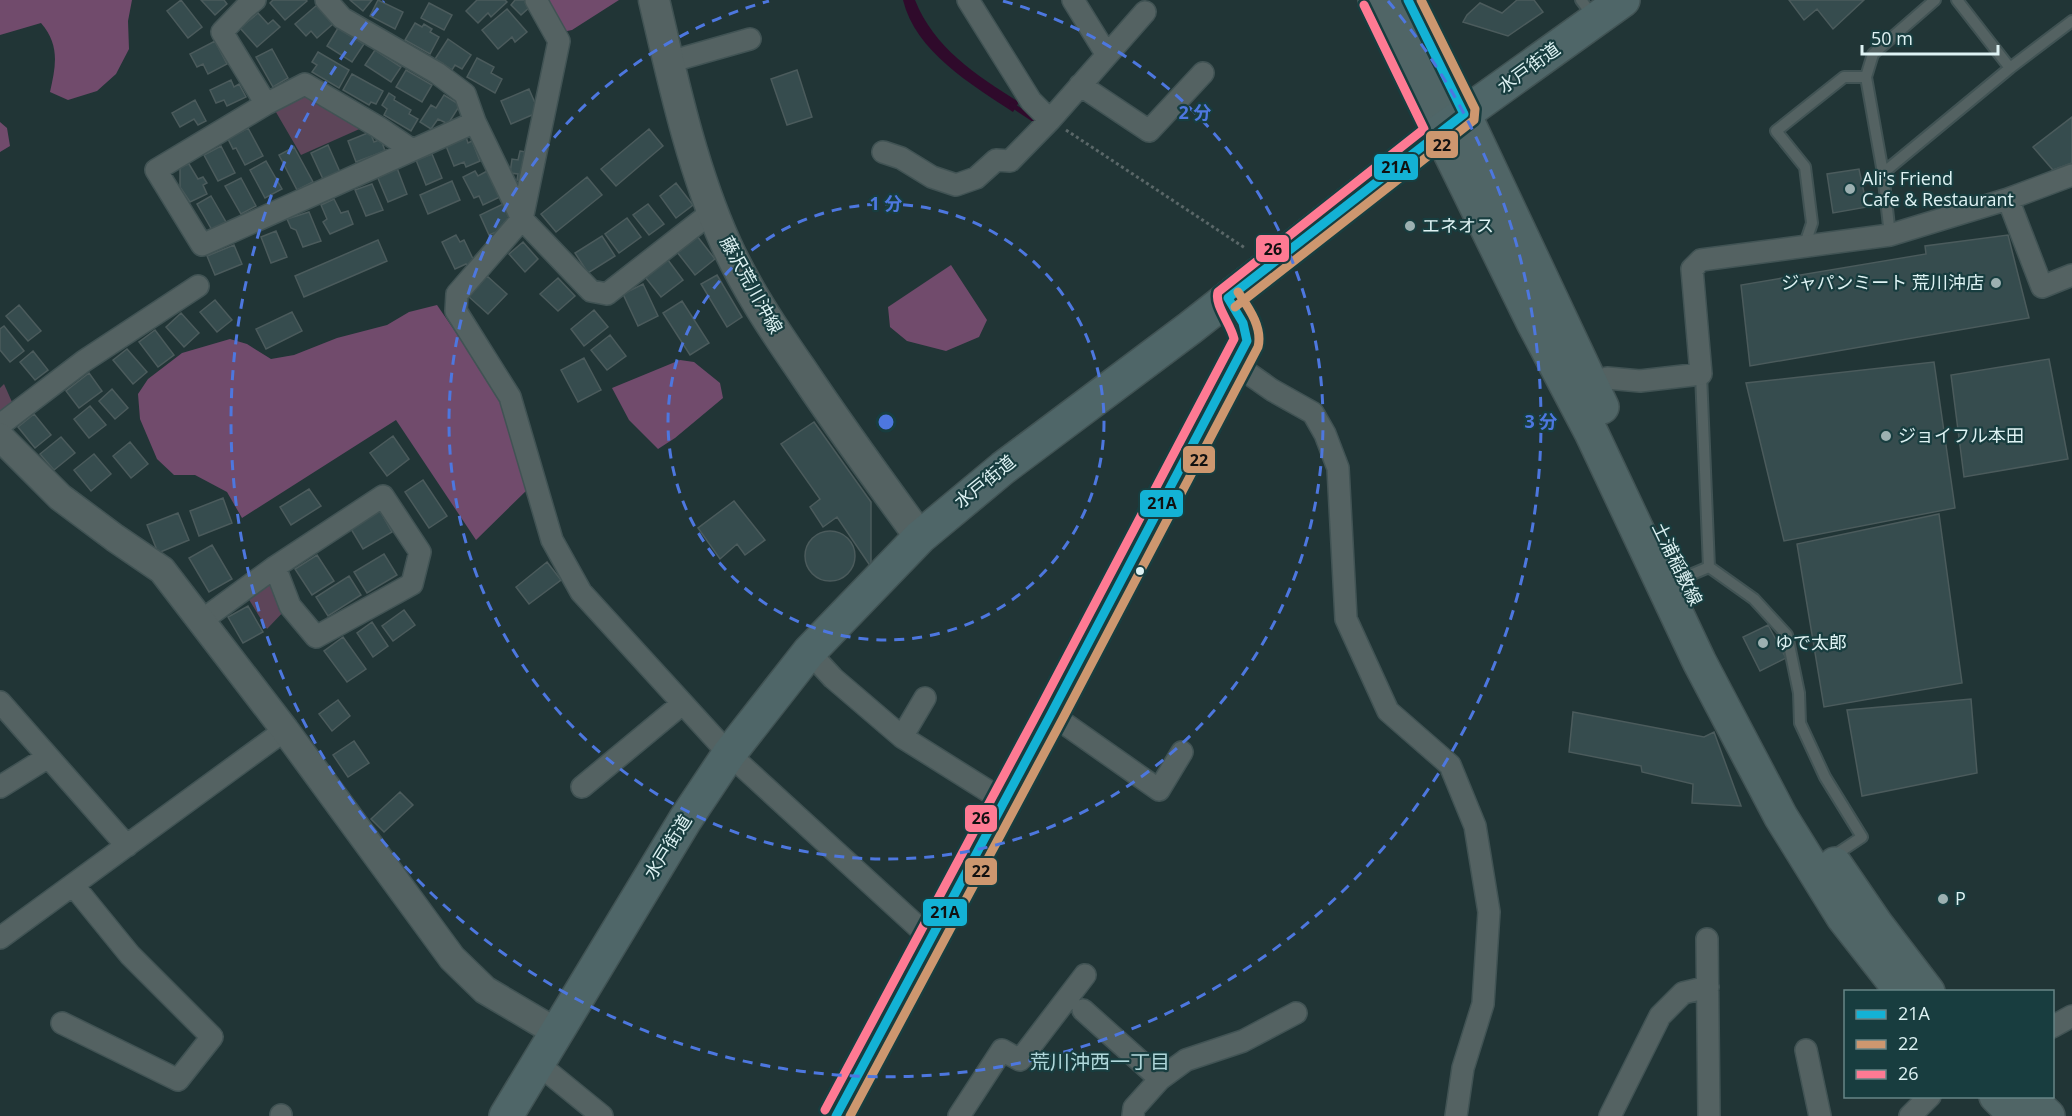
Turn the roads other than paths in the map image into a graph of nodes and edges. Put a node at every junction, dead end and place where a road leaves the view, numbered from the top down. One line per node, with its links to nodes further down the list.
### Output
1 (255, 0): 22 (street)
2 (326, 0): 24 (street)
3 (536, 0): 32 (street)
4 (654, 0): 17 (main road, 藤沢荒川沖線)
5 (968, 0): 23 (street)
6 (1073, 0): 16 (street)
7 (1375, 0): 25 (main road)
8 (1408, 0): 25 (main road)
9 (1623, 0): 12 (highway, 水戸街道)
10 (1935, 0): 20 (lane)
11 (1957, 0): 18 (lane)
12 (1588, 10): 25 (highway, 水戸街道)
13 (1145, 12): 16 (street)
14 (2072, 21): 18 (lane)
15 (750, 39): 17 (street)
16 (1107, 55): 21 (street)
17 (669, 62): 31 (main road, 藤沢荒川沖線)
18 (2010, 68): 28 (lane)
19 (1203, 73): 21 (street)
20 (1866, 77): 28 (lane); 34 (lane)
21 (1080, 85): 23 (street)
22 (266, 104): 26 (street); 26 (street)
23 (1050, 120): 27 (street)
24 (476, 122): 26 (street); 32 (street)
25 (1451, 123): 37 (highway, 水戸街道); 40 (main road, 土浦稲敷線); 68 (main road, 土浦稲敷線)
26 (412, 150)
27 (883, 152)
28 (1883, 173): 33 (lane)
29 (2072, 176): 30 (street)
30 (2008, 199): 33 (street); 35 (street)
31 (712, 212): 32 (street); 43 (main road, 藤沢荒川沖線)
32 (522, 219): 50 (street)
33 (1890, 235): 34 (street)
34 (1804, 247): 39 (street)
35 (2072, 275)
36 (198, 286): 41 (street)
37 (1228, 298): 38 (street); 43 (highway, 水戸街道)
38 (1235, 364): 51 (street); 87 (street)
39 (1701, 374): 40 (street); 45 (lane)
40 (1590, 383): 45 (main road, 土浦稲敷線)
41 (0, 425)
42 (0, 437): 46 (street)
43 (920, 537): 47 (highway, 水戸街道)
44 (275, 567): 44 (street); 46 (street)
45 (1696, 573): 61 (main road, 土浦稲敷線); 61 (lane)
46 (201, 621): 52 (street)
47 (809, 652): 53 (street); 55 (highway, 水戸街道)
48 (925, 698): 53 (street)
49 (0, 702): 56 (street)
50 (682, 704): 55 (street); 57 (street)
51 (1051, 714): 54 (street); 59 (street)
52 (285, 729): 60 (street); 75 (street)
53 (902, 737): 59 (street)
54 (1182, 752)
55 (729, 754): 64 (street); 75 (highway, 水戸街道)
56 (48, 757): 58 (street); 60 (street)
57 (582, 787)
58 (0, 788)
59 (1004, 801): 64 (street)
60 (127, 846): 62 (street)
61 (1831, 857): 69 (main road, 土浦稲敷線)
62 (73, 885): 63 (street); 73 (street)
63 (0, 938)
64 (930, 938): 84 (street)
65 (1707, 939): 67 (street)
66 (1085, 975): 85 (street)
67 (1708, 987): 88 (street); 89 (street)
68 (1900, 990)
69 (1926, 990)
70 (1083, 1010): 78 (street)
71 (1296, 1013): 78 (street)
72 (2072, 1016): 74 (street)
73 (62, 1023)
74 (2054, 1026)
75 (556, 1032): 77 (highway, 水戸街道)
76 (1806, 1050): 90 (street)
77 (537, 1063): 82 (highway, 水戸街道); 83 (street)
78 (1160, 1079): 86 (street)
79 (1928, 1098): 91 (street)
80 (1998, 1098): 92 (main road)
81 (2030, 1098): 93 (main road)
82 (506, 1116)
83 (602, 1116)
84 (836, 1116)
85 (959, 1116)
86 (1133, 1116)
87 (1456, 1116)
88 (1610, 1116)
89 (1709, 1116)
90 (1821, 1116)
91 (1910, 1116)
92 (2016, 1116)
93 (2048, 1116)

